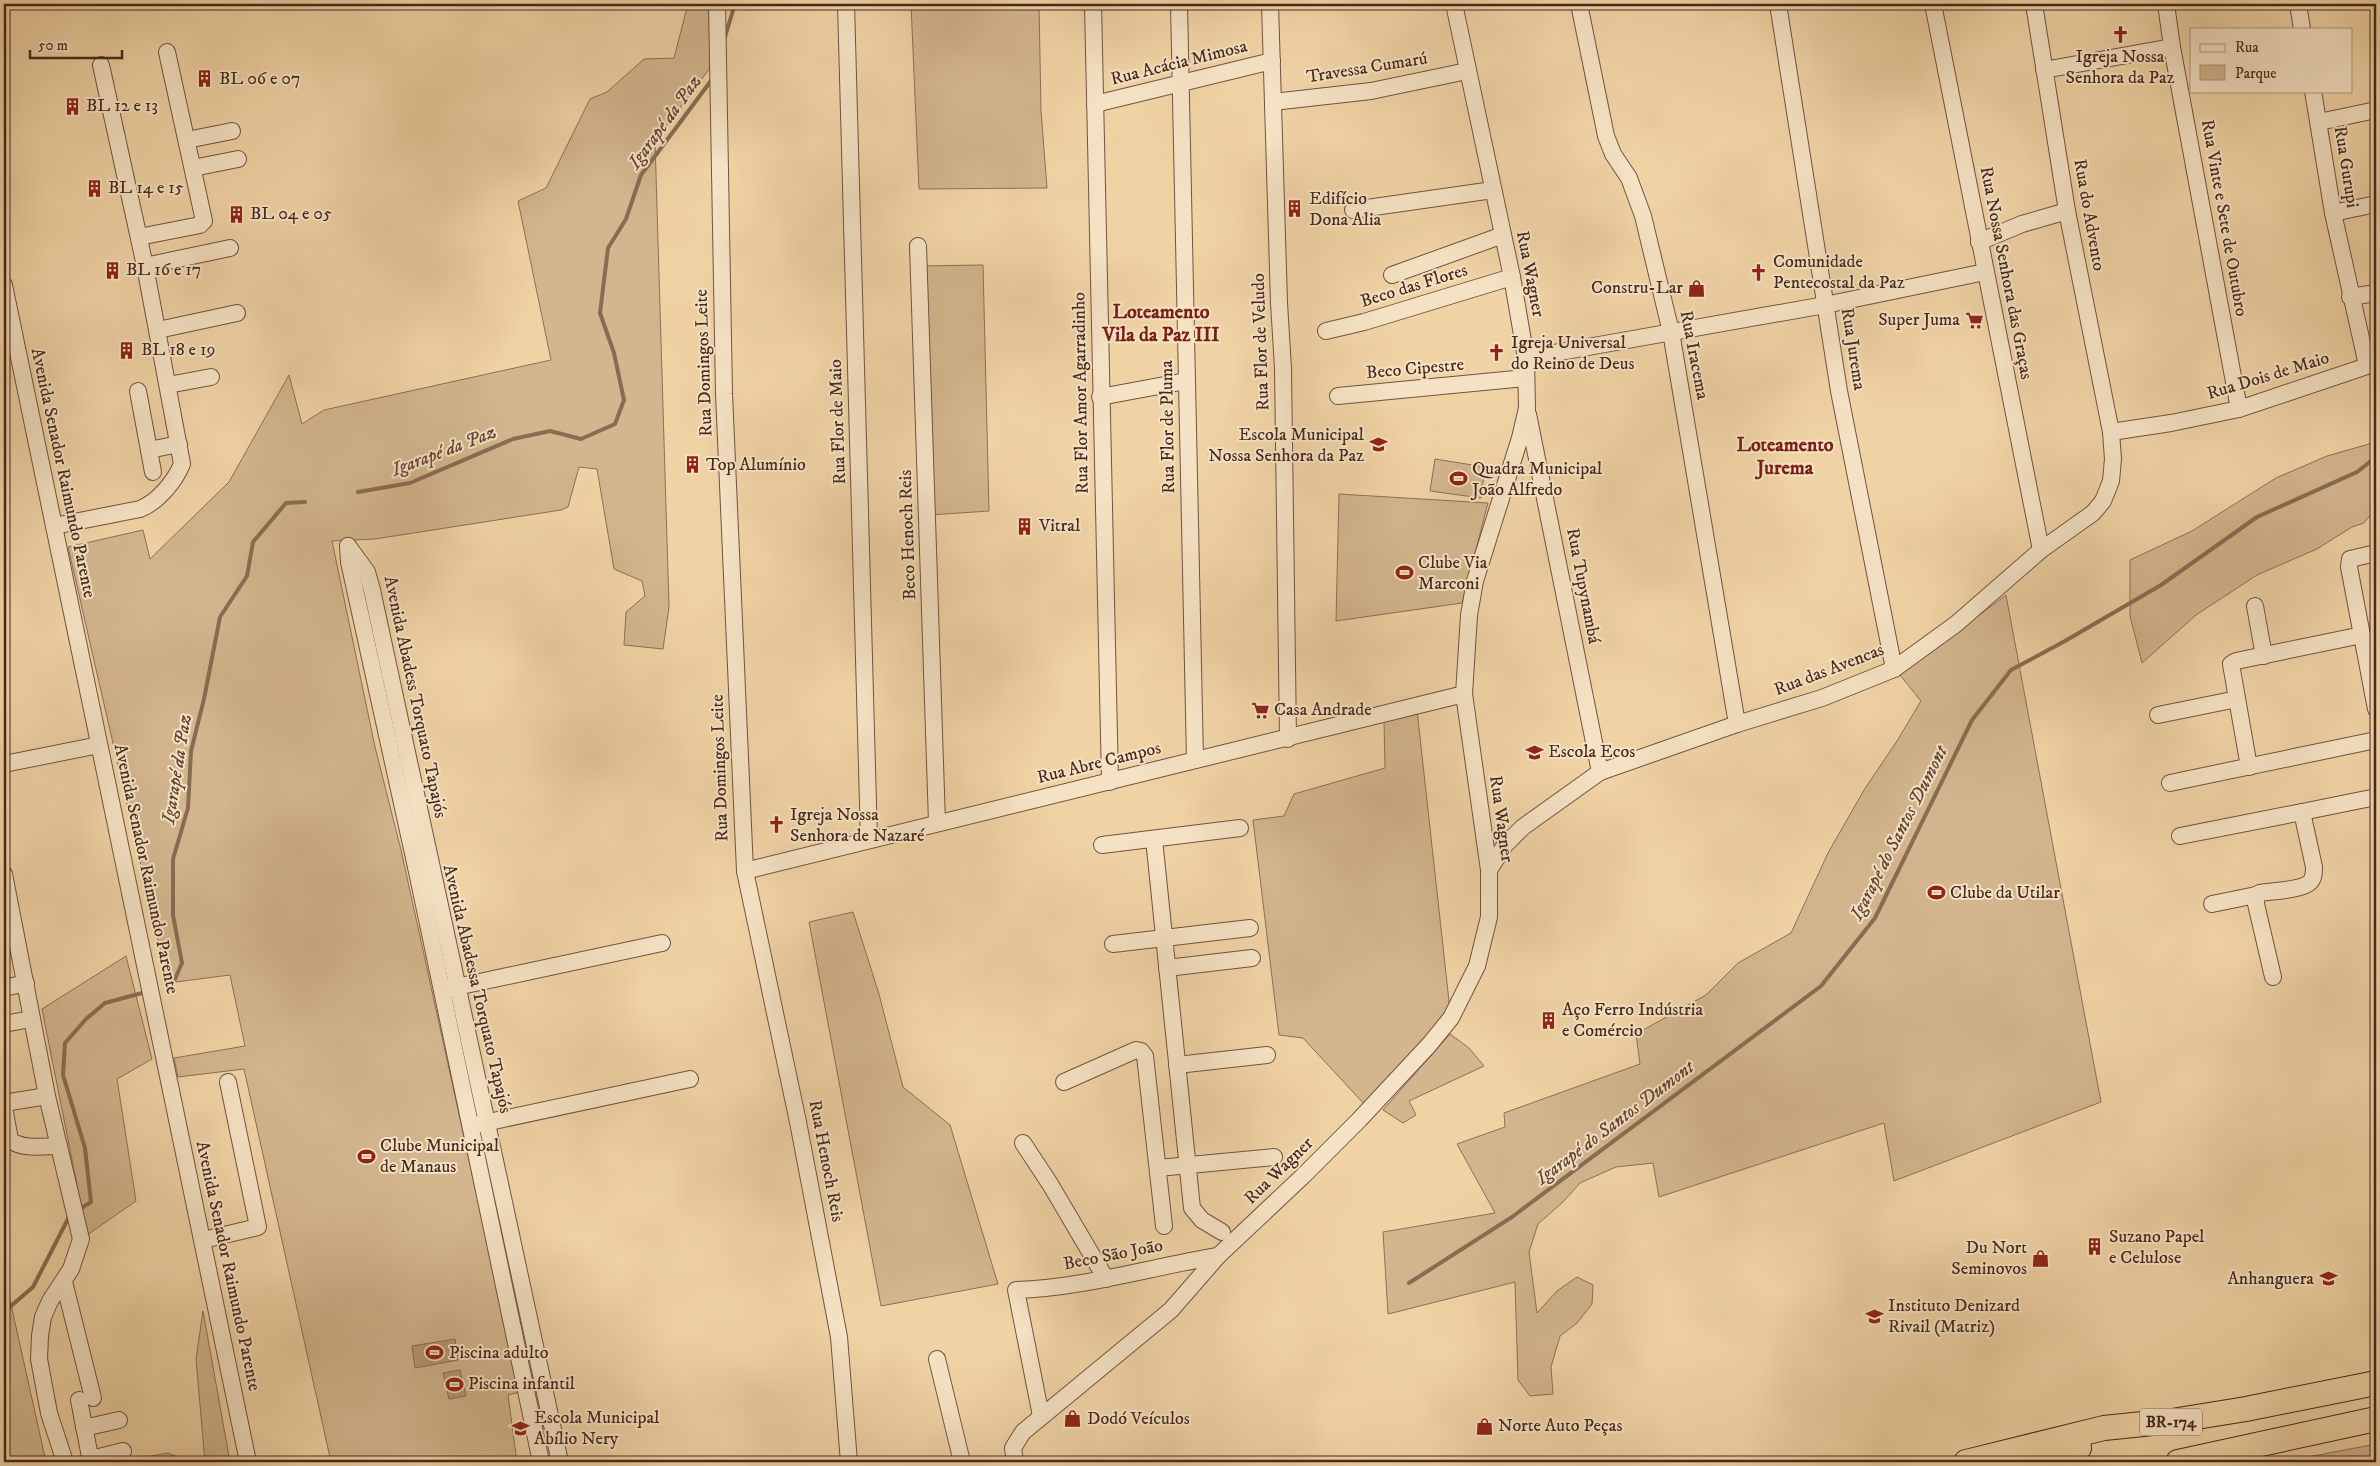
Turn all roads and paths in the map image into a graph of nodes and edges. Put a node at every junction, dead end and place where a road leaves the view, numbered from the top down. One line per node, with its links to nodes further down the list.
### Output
1 (717, 4): 99 (street, Rua Domingos Leite)
2 (846, 4): 95 (street, Rua Flor de Maio)
3 (1093, 4): 23 (street, Rua Flor Amor Agarradinho)
4 (1178, 4): 20 (street, Rua Flor de Pluma)
5 (1270, 4): 16 (street, Rua Flor de Veludo)
6 (1454, 4): 19 (street, Rua Wagner)
7 (1579, 4): 51 (street, Rua Iracema)
8 (1778, 4): 47 (street, Rua Jurema)
9 (1933, 4): 37 (street, Rua Nossa Senhora das Graças)
10 (2034, 4): 18 (street, Rua do Advento)
11 (2166, 4): 14 (street, Rua Vinte e Sete de Outubro)
12 (2298, 4): 13 (street)
13 (2302, 28)
14 (2172, 47): 18 (street); 62 (street, Rua Vinte e Sete de Outubro)
15 (167, 52): 27 (street)
16 (1272, 61): 20 (street, Rua Acácia Mimosa); 22 (street, Rua Flor de Veludo)
17 (101, 65): 36 (street)
18 (2044, 70): 33 (street, Rua do Advento)
19 (1467, 71): 22 (street, Travessa Cumarú); 30 (street, Rua Wagner)
20 (1182, 83): 23 (street, Rua Acácia Mimosa); 56 (street, Rua Flor de Pluma)
21 (2313, 92): 25 (street, Rua Gurupi)
22 (1273, 102): 80 (street, Rua Flor de Veludo)
23 (1095, 104): 60 (street, Rua Flor Amor Agarradinho)
24 (2376, 110): 25 (street)
25 (2319, 122): 34 (street, Rua Gurupi)
26 (232, 131): 27 (street)
27 (187, 140): 29 (street)
28 (238, 159): 29 (street)
29 (193, 168): 36 (street)
30 (1493, 190): 32 (street); 35 (street, Rua Wagner)
31 (2376, 204): 34 (street)
32 (1353, 210)
33 (2067, 211): 37 (street); 63 (street, Rua do Advento)
34 (2333, 213): 46 (street, Rua Gurupi)
35 (1503, 235): 42 (street); 43 (street, Rua Wagner)
36 (139, 237): 40 (street)
37 (1979, 242): 41 (street, Rua Nossa Senhora das Graças)
38 (918, 246): 91 (street, Beco Henoch Reis)
39 (230, 248): 40 (street)
40 (145, 266): 49 (street)
41 (1985, 272): 47 (street); 69 (street, Rua Nossa Senhora das Graças)
42 (1392, 275)
43 (1512, 277): 50 (street, Beco das Flores); 52 (street, Rua Wagner)
44 (4, 284): 67 (street, Avenida Senador Raimundo Parente)
45 (2376, 293): 46 (street)
46 (2350, 297): 53 (street, Rua Gurupi)
47 (1825, 305): 51 (street); 74 (street, Rua Jurema)
48 (237, 313): 49 (street)
49 (158, 330): 57 (street)
50 (1326, 331)
51 (1671, 332): 52 (street); 79 (street, Rua Iracema)
52 (1526, 358): 55 (street, Rua Wagner)
53 (2372, 364): 62 (street, Rua Dois de Maio)
54 (211, 377): 57 (street)
55 (1526, 378): 59 (street, Beco Cipestre); 61 (street, Rua Wagner)
56 (1186, 381): 60 (street); 83 (street, Rua Flor de Pluma)
57 (168, 385): 64 (street)
58 (138, 391): 65 (street)
59 (1338, 396)
60 (1100, 397): 87 (street, Rua Flor Amor Agarradinho)
61 (1527, 408): 75 (street, Rua Wagner); 86 (street, Rua Tupynambá)
62 (2239, 409): 63 (street, Rua Dois de Maio)
63 (2111, 432): 69 (street, Rua das Avencas)
64 (179, 444): 65 (street); 67 (street)
65 (149, 450): 66 (street)
66 (153, 472)
67 (54, 526): 82 (street, Avenida Senador Raimundo Parente)
68 (348, 546): 97 (street, Avenida Abadess Torquato Tapajós)
69 (2041, 550): 74 (street, Rua das Avencas)
70 (2376, 553): 72 (street)
71 (2255, 606): 73 (street)
72 (2362, 635): 73 (street); 77 (street)
73 (2264, 656): 76 (street)
74 (1894, 669): 79 (street, Rua das Avencas)
75 (1464, 694): 80 (street, Rua Abre Campos); 98 (street, Rua Wagner)
76 (2237, 700): 78 (street); 85 (street)
77 (2376, 709)
78 (2158, 715)
79 (1737, 724): 86 (street, Rua das Avencas)
80 (1288, 739): 83 (street, Rua Abre Campos)
81 (2376, 740): 85 (street)
82 (99, 745): 84 (street); 130 (street, Avenida Senador Raimundo Parente)
83 (1195, 760): 87 (street, Rua Abre Campos)
84 (4, 764)
85 (2249, 767): 88 (street)
86 (1600, 772): 98 (street, Rua das Avencas)
87 (1110, 782): 91 (street, Rua Abre Campos)
88 (2170, 784)
89 (2376, 797): 90 (street)
90 (2302, 812): 93 (street); 101 (street)
91 (937, 823): 95 (street, Rua Abre Campos)
92 (1240, 828): 94 (street)
93 (2180, 836)
94 (1154, 839): 96 (street); 104 (street)
95 (869, 840): 99 (street, Rua Abre Campos)
96 (1102, 845)
97 (423, 864): 112 (street, Avenida Abadessa Torquato Tapajós)
98 (1489, 870): 131 (street, Rua Wagner)
99 (745, 871): 149 (street, Rua Henoch Reis)
100 (4, 874): 110 (street)
101 (2256, 895): 102 (street); 109 (street)
102 (2212, 904)
103 (1250, 928): 104 (street)
104 (1164, 938): 106 (street); 108 (street)
105 (662, 942): 112 (street)
106 (1113, 944)
107 (1252, 958): 108 (street)
108 (1167, 968): 116 (street)
109 (2273, 977)
110 (26, 983): 111 (street); 113 (street)
111 (4, 988)
112 (450, 988): 122 (street, Avenida Abadessa Torquato Tapajós)
113 (31, 1019): 114 (street); 120 (street)
114 (4, 1024)
115 (1267, 1055): 116 (street)
116 (1177, 1065): 126 (street)
117 (690, 1079): 122 (street)
118 (228, 1082): 130 (street)
119 (1064, 1082): 127 (street)
120 (47, 1096): 121 (street); 124 (street)
121 (4, 1105): 124 (street)
122 (478, 1124): 134 (street, Avenida Abadessa Torquato Tapajós); 135 (street, Avenida Abadessa Torquato Tapajós)
123 (1023, 1143): 132 (street)
124 (59, 1146): 133 (street)
125 (1274, 1157): 126 (street)
126 (1188, 1166): 127 (street); 129 (street)
127 (1158, 1168): 128 (street)
128 (1164, 1226)
129 (1222, 1232)
130 (203, 1240): 146 (street, Avenida Senador Raimundo Parente)
131 (1218, 1256): 132 (street, Beco São João); 138 (street, Rua Wagner)
132 (1106, 1279): 138 (street, Beco São João)
133 (64, 1282): 142 (street); 145 (street)
134 (528, 1316): 135 (street); 148 (street, Avenida Abadessa Torquato Tapajós)
135 (511, 1319): 147 (street, Avenida Abadessa Torquato Tapajós)
136 (937, 1359): 150 (street)
137 (2376, 1383): 141 (highway, BR-174)
138 (1041, 1416): 151 (street, Rua Wagner)
139 (119, 1420): 142 (street)
140 (2376, 1420): 154 (highway, BR-174)
141 (2137, 1426): 152 (highway, BR-174); 153 (highway)
142 (84, 1428): 144 (street)
143 (123, 1452): 144 (street)
144 (91, 1460)
145 (65, 1462)
146 (248, 1462)
147 (541, 1462)
148 (559, 1462)
149 (849, 1462)
150 (962, 1462)
151 (1015, 1462)
152 (1966, 1462)
153 (2042, 1462)
154 (2178, 1462)

